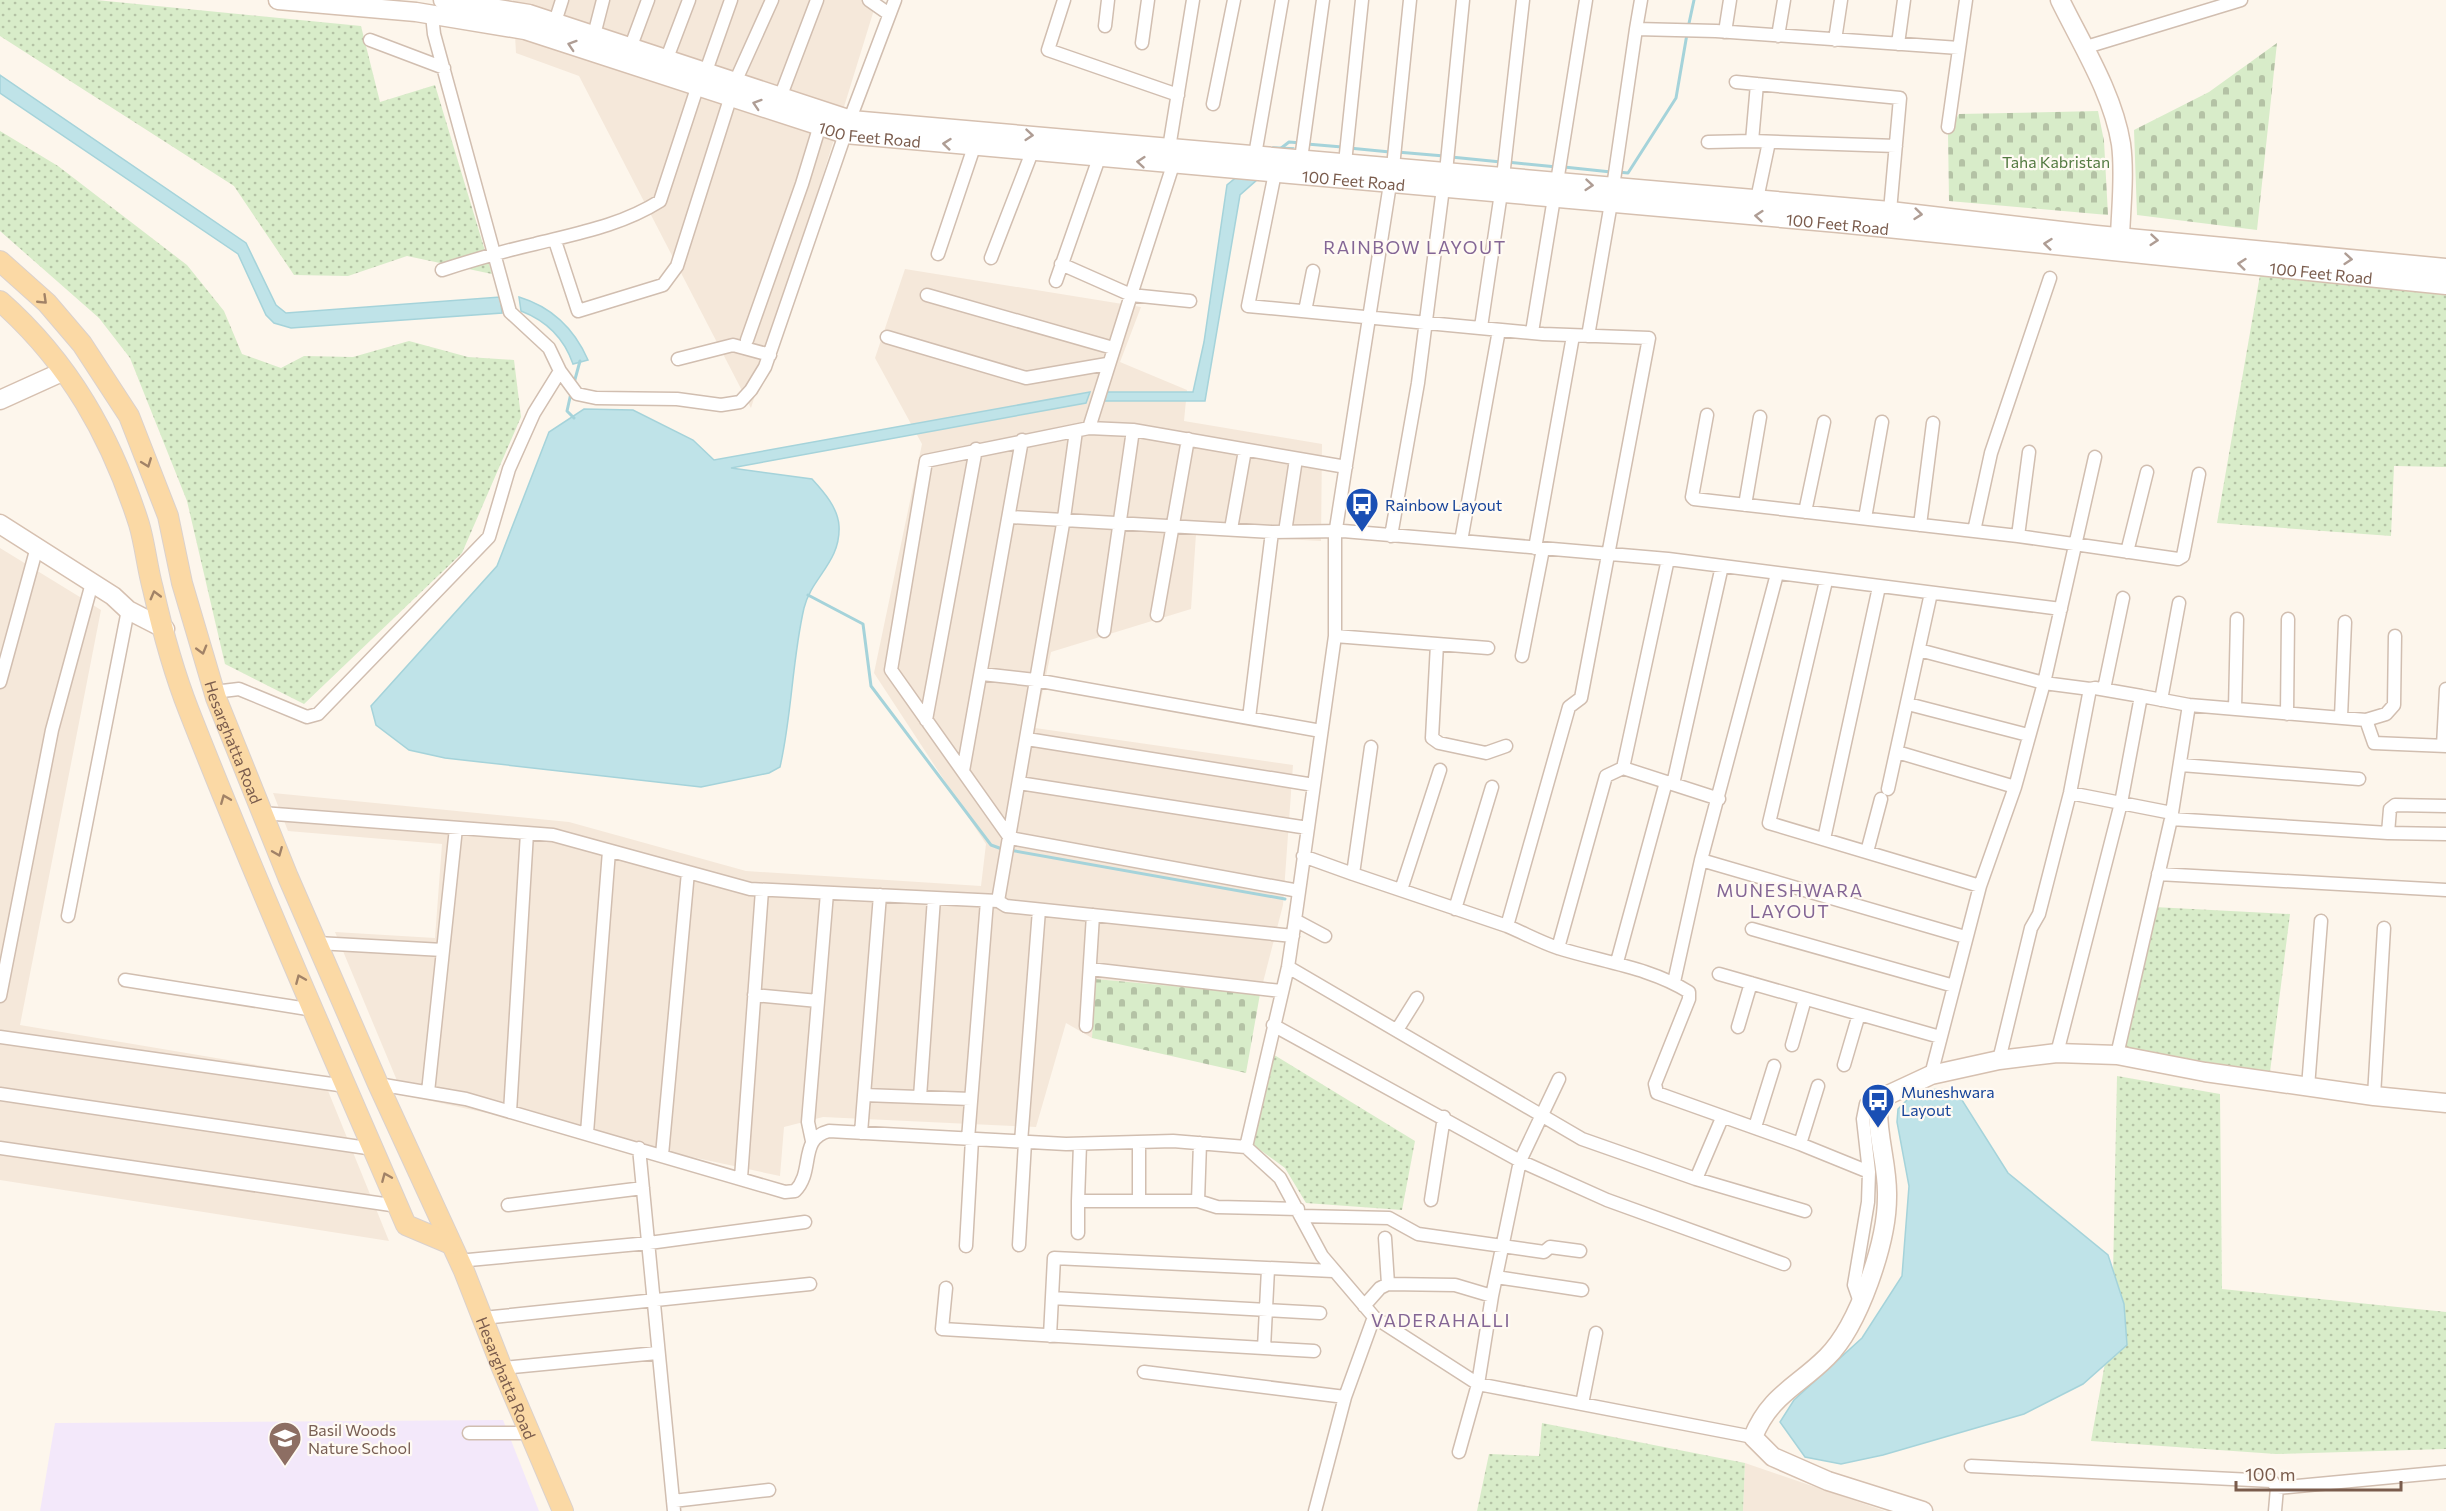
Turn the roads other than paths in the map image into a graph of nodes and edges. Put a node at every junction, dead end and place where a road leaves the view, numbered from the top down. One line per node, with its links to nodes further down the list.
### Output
1 (278, 0): 33 (main road, 100 Feet Road)
2 (444, 0): 34 (main road, 100 Feet Road)
3 (562, 0): 34 (street)
4 (603, 0): 38 (street)
5 (648, 0): 44 (street)
6 (689, 0): 47 (street)
7 (731, 0): 49 (street)
8 (772, 0): 52 (street)
9 (818, 0): 53 (street)
10 (869, 0): 32 (street)
11 (895, 0): 32 (street)
12 (1064, 0): 54 (street)
13 (1108, 0): 35 (street)
14 (1148, 0): 42 (street)
15 (1193, 0): 54 (street)
16 (1234, 0): 55 (street)
17 (1282, 0): 65 (street)
18 (1323, 0): 70 (street)
19 (1362, 0): 69 (street)
20 (1410, 0): 72 (street)
21 (1463, 0): 73 (street)
22 (1522, 0): 74 (street)
23 (1586, 0): 75 (street)
24 (1641, 0): 36 (street)
25 (1730, 0): 37 (street)
26 (1784, 0): 39 (street)
27 (1841, 0): 41 (street)
28 (1904, 0): 43 (street)
29 (1966, 0): 45 (street)
30 (2060, 0): 46 (main road)
31 (2239, 1): 46 (street)
32 (890, 14): 57 (street)
33 (432, 15): 48 (street); 49 (main road, 100 Feet Road, one-way to 33)
34 (555, 22): 38 (main road, 100 Feet Road)
35 (1105, 26)
36 (1636, 29): 37 (street); 76 (street)
37 (1725, 32): 39 (street)
38 (594, 35): 44 (main road, 100 Feet Road)
39 (1778, 36): 41 (street)
40 (370, 40): 48 (street)
41 (1835, 40): 43 (street)
42 (1142, 43)
43 (1898, 44): 45 (street)
44 (631, 46): 47 (main road, 100 Feet Road)
45 (1959, 48): 58 (street)
46 (2083, 48): 79 (main road)
47 (668, 58): 49 (main road, 100 Feet Road)
48 (444, 69): 81 (street)
49 (702, 78): 52 (main road, 100 Feet Road); 80 (street)
50 (1736, 82): 51 (street)
51 (1756, 84): 59 (street); 62 (street)
52 (734, 88): 53 (main road, 100 Feet Road); 56 (main road, 100 Feet Road, one-way to 52); 80 (street)
53 (781, 95): 57 (main road, 100 Feet Road)
54 (1178, 95): 66 (street)
55 (1214, 104)
56 (820, 125): 57 (main road, 100 Feet Road); 105 (street)
57 (848, 127): 63 (main road, 100 Feet Road, one-way to 57); 66 (main road, 100 Feet Road, one-way to 66); 107 (street)
58 (1948, 127)
59 (1752, 141): 60 (street); 61 (street)
60 (1708, 142)
61 (1769, 142): 62 (street); 77 (street)
62 (1896, 146): 78 (street)
63 (974, 147): 64 (main road, 100 Feet Road); 82 (street)
64 (1032, 152): 67 (main road, 100 Feet Road); 83 (street)
65 (1255, 155): 68 (main road, 100 Feet Road); 70 (main road, 100 Feet Road)
66 (1171, 156): 67 (main road, 100 Feet Road, one-way to 67); 68 (main road, 100 Feet Road); 93 (street)
67 (1099, 158): 85 (street)
68 (1221, 160): 71 (main road, 100 Feet Road)
69 (1346, 163): 70 (main road, 100 Feet Road); 72 (main road, 100 Feet Road)
70 (1300, 167): 71 (main road, 100 Feet Road); 72 (main road, 100 Feet Road)
71 (1275, 173): 96 (street)
72 (1391, 176): 73 (main road, 100 Feet Road); 97 (street)
73 (1444, 180): 74 (main road, 100 Feet Road); 98 (street)
74 (1502, 185): 75 (main road, 100 Feet Road); 99 (street)
75 (1556, 190): 76 (main road, 100 Feet Road); 101 (street)
76 (1612, 195): 77 (main road, 100 Feet Road); 91 (main road, 100 Feet Road, one-way to 76); 103 (street)
77 (1757, 200): 78 (main road, 100 Feet Road)
78 (1890, 211): 79 (main road, 100 Feet Road, one-way to 79)
79 (2120, 237): 86 (main road, 100 Feet Road, one-way to 86)
80 (555, 241): 81 (street)
81 (495, 253): 87 (street); 111 (street)
82 (938, 254)
83 (991, 258)
84 (0, 261): 183 (main road, Hesarghatta Road, one-way to 183)
85 (1061, 264): 90 (street); 93 (street)
86 (2446, 268)
87 (442, 270)
88 (1313, 271): 96 (street)
89 (2050, 278): 141 (street)
90 (1056, 281)
91 (2446, 285)
92 (927, 295): 106 (street)
93 (1131, 295): 95 (street); 106 (street)
94 (0, 301): 110 (main road, Hesarghatta Road)
95 (1190, 301)
96 (1305, 311): 97 (street)
97 (1367, 317): 98 (street); 128 (street)
98 (1425, 322): 99 (street); 145 (street)
99 (1481, 327): 100 (street)
100 (1498, 330): 101 (street); 147 (street)
101 (1532, 332): 102 (street)
102 (1574, 336): 103 (street); 150 (street)
103 (1588, 336): 152 (street)
104 (887, 337): 109 (street)
105 (747, 340)
106 (1113, 348): 109 (street)
107 (770, 355): 108 (street); 111 (street)
108 (678, 359)
109 (1107, 364): 118 (street)
110 (64, 371): 112 (main road); 168 (main road, Hesarghatta Road, one-way to 110)
111 (560, 371): 183 (street)
112 (0, 400)
113 (1707, 415): 131 (street)
114 (1760, 417): 131 (street)
115 (1824, 422): 132 (street)
116 (1882, 422): 134 (street)
117 (1933, 423): 139 (street)
118 (1089, 428): 119 (street); 120 (street)
119 (1076, 430): 122 (street); 135 (street)
120 (1133, 430): 121 (street); 136 (street)
121 (1188, 439): 124 (street); 138 (street)
122 (1022, 440): 123 (street); 133 (street)
123 (976, 449): 192 (street); 192 (street)
124 (1245, 450): 127 (street); 140 (street)
125 (2029, 452): 146 (street)
126 (2095, 457): 148 (street)
127 (1296, 459): 128 (street); 143 (street)
128 (1346, 467): 144 (street)
129 (2147, 472): 151 (street)
130 (2199, 474): 151 (street)
131 (1745, 506): 132 (street)
132 (1805, 512): 134 (street)
133 (1010, 517): 135 (street); 176 (street)
134 (1865, 518): 139 (street)
135 (1064, 519): 136 (street); 177 (street)
136 (1118, 523): 138 (street); 169 (street)
137 (0, 524): 149 (main road)
138 (1173, 525): 140 (street); 164 (street)
139 (1920, 525): 141 (street)
140 (1231, 529): 142 (street)
141 (1974, 531): 146 (street)
142 (1272, 532): 143 (street); 191 (street)
143 (1285, 532): 144 (street)
144 (1336, 533): 145 (street); 170 (street)
145 (1390, 536): 147 (street)
146 (2018, 536): 148 (street)
147 (1461, 541): 150 (street)
148 (2076, 545): 151 (street); 162 (street)
149 (37, 547): 157 (main road); 178 (street)
150 (1539, 548): 152 (street); 175 (street)
151 (2127, 552)
152 (1607, 555): 153 (street); 246 (street)
153 (1668, 559): 154 (street); 202 (street)
154 (1722, 566): 155 (street); 207 (street)
155 (1777, 574): 156 (street); 212 (street)
156 (1826, 581): 158 (street); 223 (street)
157 (92, 583): 163 (main road); 265 (street)
158 (1879, 587): 159 (street); 223 (street)
159 (1931, 593): 162 (street); 174 (street)
160 (2123, 598): 181 (street)
161 (2179, 603): 185 (street)
162 (2061, 609): 179 (street)
163 (128, 610): 168 (main road); 243 (street)
164 (1156, 615)
165 (2237, 619): 188 (street)
166 (2288, 619): 189 (street)
167 (2345, 622): 190 (street)
168 (165, 629): 269 (main road, Hesarghatta Road, one-way to 168)
169 (1104, 631)
170 (1335, 636): 172 (street); 194 (street)
171 (2396, 636): 193 (street)
172 (1437, 644): 173 (street); 197 (street)
173 (1488, 648)
174 (1919, 650): 179 (street); 186 (street)
175 (1522, 656)
176 (982, 674): 177 (street); 204 (street)
177 (1035, 680): 191 (street); 196 (street)
178 (0, 682)
179 (2044, 683): 180 (street); 195 (street)
180 (2090, 689): 181 (street); 211 (street)
181 (2104, 689): 184 (street)
182 (2446, 689): 198 (street)
183 (214, 692): 215 (main road, Hesarghatta Road)
184 (2141, 696): 185 (street); 213 (street)
185 (2160, 700): 187 (street)
186 (1908, 704): 195 (street); 200 (street)
187 (2189, 705): 188 (street); 201 (street)
188 (2235, 709): 189 (street)
189 (2287, 714): 190 (street)
190 (2341, 717): 193 (street)
191 (1249, 718): 194 (street)
192 (926, 720): 204 (street)
193 (2366, 720): 198 (street)
194 (1321, 731): 208 (street)
195 (2028, 735): 210 (street)
196 (1027, 739): 206 (street); 208 (street)
197 (1506, 746)
198 (2445, 746)
199 (1371, 747): 229 (street)
200 (1897, 752): 210 (street); 225 (street)
201 (2181, 765): 205 (street); 216 (street)
202 (1623, 768): 207 (street); 253 (street)
203 (1440, 770): 233 (street)
204 (963, 771): 222 (street)
205 (2359, 779)
206 (1019, 783): 218 (street); 222 (street)
207 (1670, 783): 212 (street); 255 (street)
208 (1314, 785): 218 (street)
209 (1491, 787): 240 (street)
210 (2015, 787): 231 (street)
211 (2070, 793): 213 (street); 280 (street)
212 (1719, 799): 227 (street)
213 (2121, 803): 216 (street); 278 (street)
214 (2446, 806): 219 (street)
215 (262, 813): 217 (street); 252 (main road, Hesarghatta Road, one-way to 252)
216 (2171, 816): 219 (street); 230 (street)
217 (456, 828): 220 (street); 254 (street)
218 (1308, 828): 226 (street)
219 (2388, 832): 221 (street)
220 (527, 833): 224 (street); 297 (street)
221 (2446, 834)
222 (1010, 838): 235 (street); 239 (street)
223 (1824, 839): 225 (street)
224 (609, 851): 228 (street); 302 (street)
225 (1867, 852): 231 (street)
226 (1303, 856): 229 (street); 235 (street)
227 (1701, 860): 251 (street); 260 (street)
228 (688, 872): 232 (street); 315 (street)
229 (1353, 874): 233 (street)
230 (2158, 874): 234 (street); 279 (street)
231 (1980, 886): 251 (street)
232 (762, 890): 236 (street); 264 (street)
233 (1401, 890): 240 (street)
234 (2446, 890)
235 (1299, 891): 244 (street)
236 (828, 893): 237 (street); 268 (street)
237 (880, 895): 238 (street); 291 (street)
238 (934, 898): 239 (street); 294 (street)
239 (993, 901): 241 (street); 295 (street)
240 (1455, 909): 246 (street)
241 (1039, 910): 242 (street); 306 (street)
242 (1093, 915): 249 (street); 257 (street)
243 (68, 916)
244 (1295, 920): 249 (street); 250 (street)
245 (2321, 921): 288 (street)
246 (1507, 926): 253 (street)
247 (2385, 928): 293 (street)
248 (1752, 929): 262 (street)
249 (1293, 936): 256 (street)
250 (1325, 936)
251 (1965, 937): 262 (street)
252 (317, 943): 254 (street); 285 (main road, Hesarghatta Road)
253 (1558, 948): 255 (street)
254 (443, 950): 289 (street)
255 (1617, 962): 260 (street)
256 (1288, 967): 263 (street); 274 (street)
257 (1090, 969): 263 (street); 272 (street)
258 (1719, 974): 261 (street)
259 (125, 980): 269 (street)
260 (1674, 982): 300 (street)
261 (1751, 983): 267 (street); 273 (street)
262 (1954, 986): 276 (street)
263 (1281, 992): 271 (street)
264 (754, 994): 268 (street); 318 (street)
265 (0, 996)
266 (1417, 998): 274 (street)
267 (1805, 999): 270 (street); 277 (street)
268 (818, 1001): 305 (street)
269 (314, 1010): 286 (main road, Hesarghatta Road)
270 (1859, 1014): 276 (street); 281 (street)
271 (1273, 1025): 299 (street); 313 (street)
272 (1086, 1026)
273 (1738, 1027)
274 (1397, 1030): 298 (street)
275 (0, 1036): 286 (street)
276 (1940, 1037): 283 (street)
277 (1792, 1045)
278 (2058, 1053): 279 (main road); 280 (main road)
279 (2117, 1055): 288 (main road)
280 (1999, 1060): 283 (main road)
281 (1844, 1065)
282 (1774, 1066): 301 (street)
283 (1930, 1074): 292 (main road)
284 (1559, 1079): 298 (street)
285 (378, 1084): 289 (street); 337 (main road, Hesarghatta Road)
286 (346, 1086): 314 (main road, Hesarghatta Road)
287 (1818, 1086): 310 (street)
288 (2308, 1087): 293 (main road)
289 (429, 1092): 297 (street)
290 (0, 1094): 314 (street)
291 (864, 1095): 294 (street); 303 (street)
292 (1888, 1095): 317 (street); 349 (main road)
293 (2374, 1096): 296 (main road)
294 (921, 1097): 295 (street)
295 (971, 1099): 304 (street)
296 (2446, 1103)
297 (510, 1112): 302 (street)
298 (1542, 1116): 316 (street); 319 (street)
299 (1444, 1117): 316 (street); 321 (street)
300 (1722, 1118): 301 (street); 319 (street)
301 (1755, 1127): 310 (street)
302 (587, 1133): 312 (street)
303 (861, 1133): 304 (street); 305 (street)
304 (970, 1139): 306 (street); 334 (street)
305 (812, 1141): 318 (street)
306 (1023, 1142): 309 (street); 333 (street)
307 (1139, 1142): 308 (street); 309 (street); 323 (street)
308 (1200, 1143): 313 (street); 324 (street)
309 (1080, 1144): 322 (street)
310 (1800, 1144): 317 (street)
311 (0, 1148): 326 (street)
312 (639, 1148): 315 (street); 320 (street)
313 (1246, 1148): 328 (street)
314 (374, 1149): 326 (main road, Hesarghatta Road, one-way to 314)
315 (662, 1155): 318 (street)
316 (1520, 1161): 335 (street); 338 (street)
317 (1869, 1172): 349 (street)
318 (741, 1178)
319 (1696, 1179): 327 (street)
320 (644, 1188): 325 (street); 332 (street)
321 (1431, 1200)
322 (1078, 1201): 323 (street); 330 (street)
323 (1139, 1201): 324 (street)
324 (1198, 1201): 328 (street)
325 (508, 1205)
326 (398, 1206): 337 (main road, Hesarghatta Road)
327 (1805, 1211)
328 (1300, 1212): 335 (street); 340 (street)
329 (805, 1222): 332 (street)
330 (1078, 1233)
331 (1385, 1238): 343 (street)
332 (649, 1243): 337 (street); 348 (street)
333 (1019, 1245)
334 (966, 1246)
335 (1503, 1248): 336 (street); 341 (street)
336 (1580, 1251)
337 (455, 1252): 354 (main road, Hesarghatta Road)
338 (1784, 1264)
339 (1268, 1269): 340 (street); 347 (street); 351 (street)
340 (1333, 1271): 350 (street)
341 (1496, 1277): 345 (street); 346 (street)
342 (810, 1284): 348 (street)
343 (1388, 1284): 346 (street); 350 (street)
344 (946, 1288): 356 (street)
345 (1582, 1290)
346 (1492, 1296): 362 (street)
347 (1052, 1298): 351 (street); 356 (street)
348 (656, 1302): 354 (street); 359 (street)
349 (1860, 1302): 367 (main road)
350 (1364, 1306): 353 (street)
351 (1267, 1309): 352 (street); 357 (street)
352 (1320, 1313)
353 (1374, 1317): 362 (street); 363 (street)
354 (483, 1318): 360 (main road, Hesarghatta Road)
355 (1596, 1333): 364 (street)
356 (1050, 1336): 357 (street)
357 (1264, 1348): 358 (street)
358 (1314, 1351)
359 (657, 1353): 360 (street); 373 (street)
360 (502, 1368): 366 (main road, Hesarghatta Road)
361 (1144, 1372): 363 (street)
362 (1478, 1384): 364 (street); 368 (street)
363 (1345, 1398): 375 (street)
364 (1582, 1404): 367 (street)
365 (469, 1433): 366 (street)
366 (530, 1433): 374 (main road, Hesarghatta Road)
367 (1754, 1437): 376 (main road)
368 (1459, 1452)
369 (1971, 1466): 371 (street)
370 (2446, 1472): 371 (street)
371 (2277, 1488): 377 (street)
372 (769, 1490): 373 (street)
373 (673, 1506)
374 (563, 1511)
375 (1315, 1511)
376 (1923, 1511)
377 (2275, 1511)

